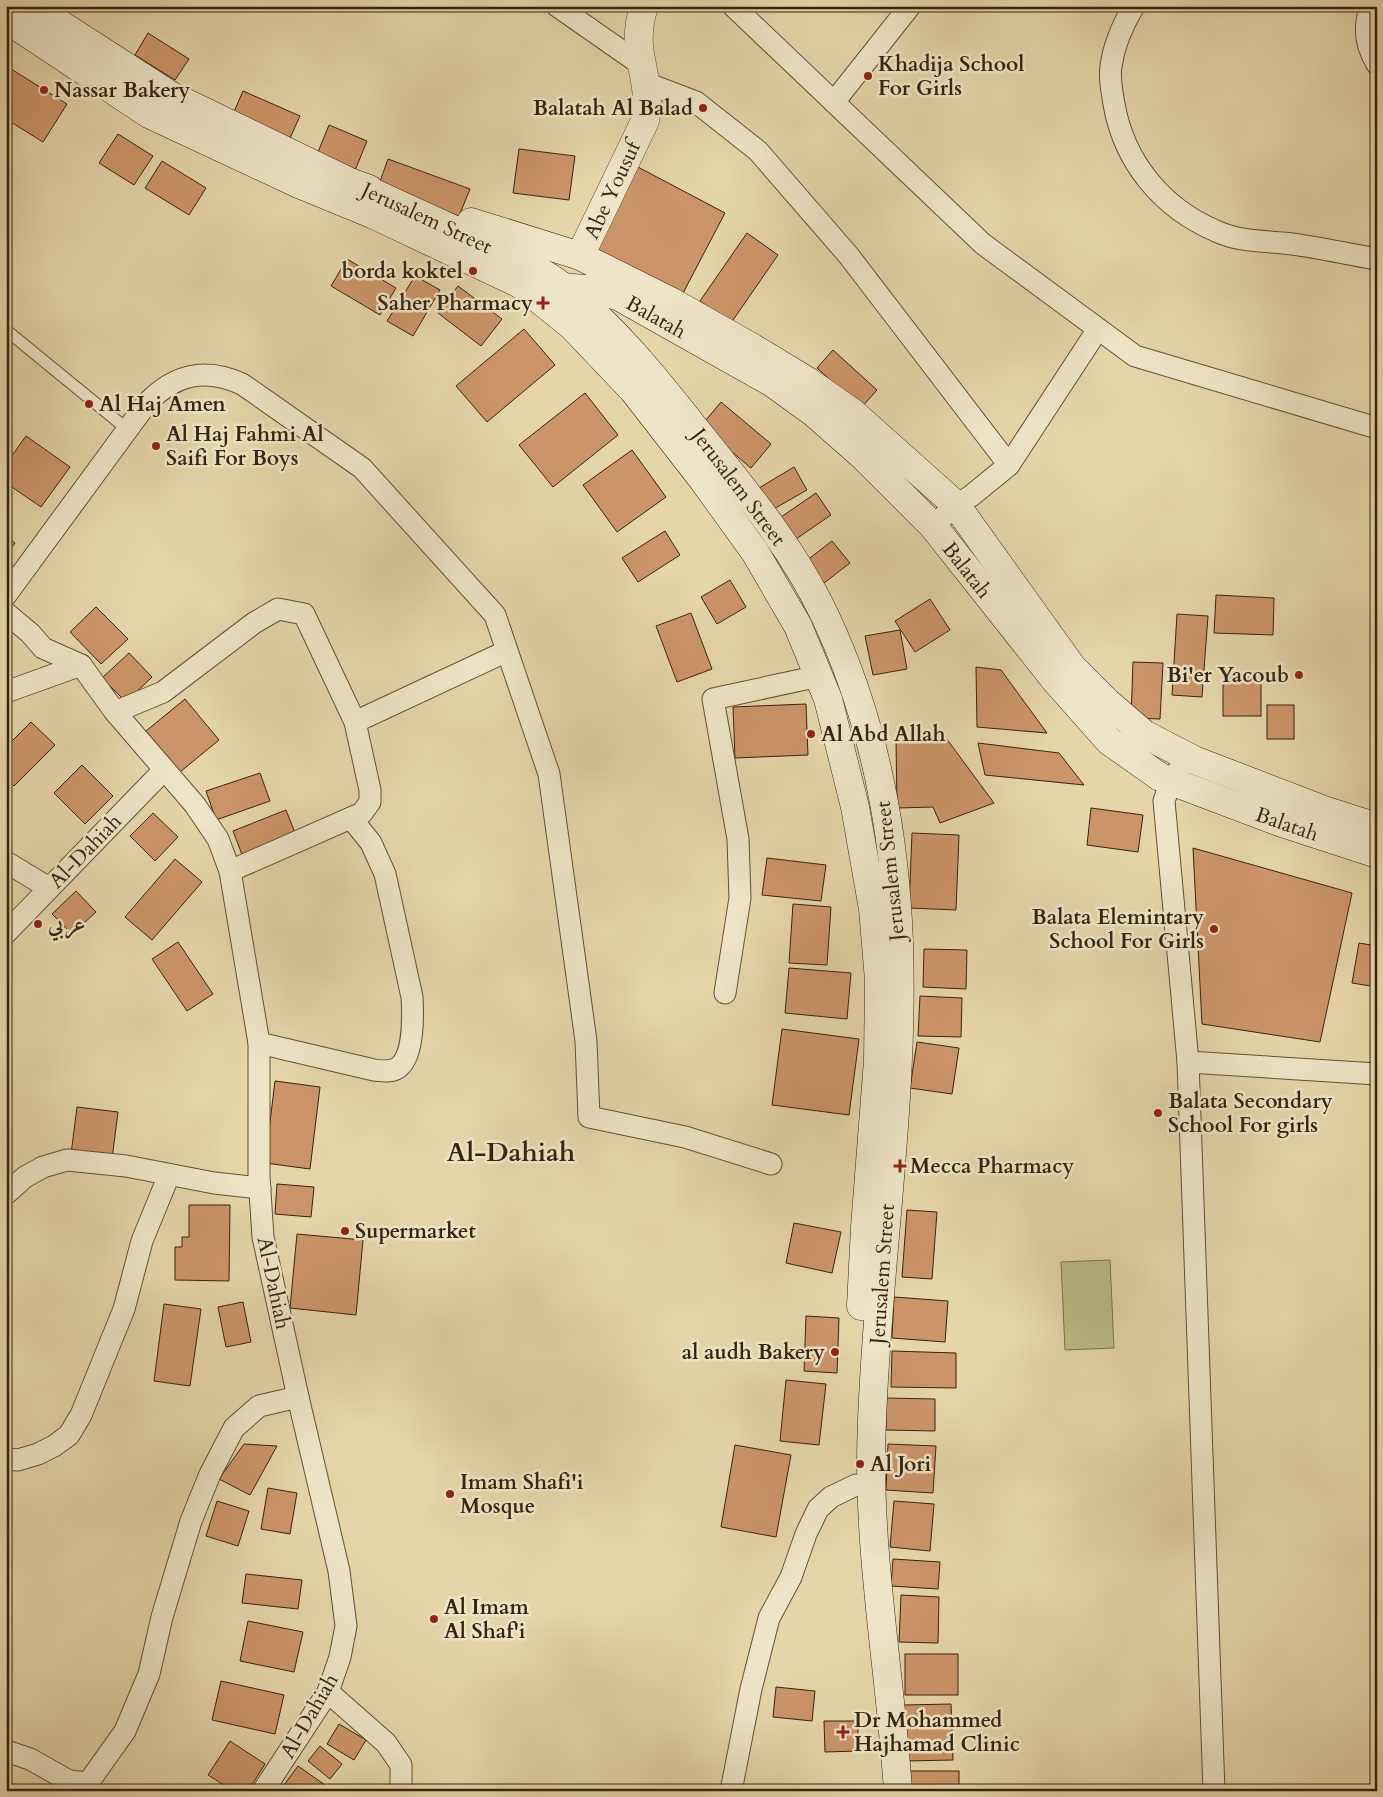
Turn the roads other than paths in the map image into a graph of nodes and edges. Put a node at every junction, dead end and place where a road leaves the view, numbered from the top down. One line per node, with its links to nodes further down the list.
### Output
1 (32, 6): 12 (main road)
2 (557, 6): 10 (street)
3 (644, 6): 10 (main road, Abe Yousuf)
4 (733, 6): 11 (street)
5 (910, 6): 11 (street)
6 (1134, 6): 14 (street)
7 (1371, 6): 9 (street)
8 (6, 19): 15 (main road)
9 (1377, 64)
10 (645, 74): 13 (main road, Abe Yousuf); 21 (street)
11 (834, 102): 17 (street)
12 (352, 183): 13 (main road, Balatah); 16 (main road, Jerusalem Street)
13 (580, 256): 22 (main road, Balatah)
14 (1377, 259)
15 (520, 284): 16 (main road, Balatah); 28 (main road, Jerusalem Street)
16 (559, 287): 23 (main road, Balatah); 59 (main road, Jerusalem Street)
17 (1098, 329): 19 (street); 21 (street)
18 (6, 330): 20 (lane)
19 (1377, 428)
20 (128, 429): 24 (street); 26 (street)
21 (1009, 465): 22 (street)
22 (956, 505): 23 (street); 32 (main road, Balatah)
23 (933, 526): 34 (main road, Balatah)
24 (6, 595)
25 (6, 613): 27 (street)
26 (507, 651): 31 (street); 46 (street)
27 (81, 665): 29 (street); 30 (street, Al-Dahiah)
28 (819, 676): 42 (street); 52 (main road, Jerusalem Street)
29 (6, 692)
30 (115, 712): 31 (street); 33 (street, Al-Dahiah)
31 (355, 722): 35 (street)
32 (1188, 756): 34 (street); 36 (main road, Balatah)
33 (164, 770): 39 (street, Al-Dahiah); 40 (street, Al-Dahiah)
34 (1171, 781): 37 (main road, Balatah); 44 (street)
35 (350, 818): 39 (street); 43 (street)
36 (1377, 827)
37 (1377, 854)
38 (6, 862): 40 (street)
39 (230, 871): 43 (street, Al-Dahiah)
40 (48, 888): 41 (street, Al-Dahiah)
41 (6, 933)
42 (725, 993)
43 (259, 1043): 48 (street, Al-Dahiah)
44 (1188, 1062): 45 (street); 60 (street)
45 (1377, 1074)
46 (771, 1164)
47 (169, 1175): 48 (street); 49 (street); 51 (street)
48 (260, 1188): 50 (street, Al-Dahiah)
49 (6, 1194)
50 (298, 1397): 53 (street, Al-Dahiah); 54 (street)
51 (6, 1459)
52 (856, 1485): 57 (street); 58 (main road, Jerusalem Street)
53 (328, 1692): 55 (street, Al-Dahiah); 56 (street)
54 (6, 1751)
55 (263, 1791)
56 (401, 1791)
57 (731, 1791)
58 (885, 1791)
59 (898, 1791)
60 (1214, 1791)

